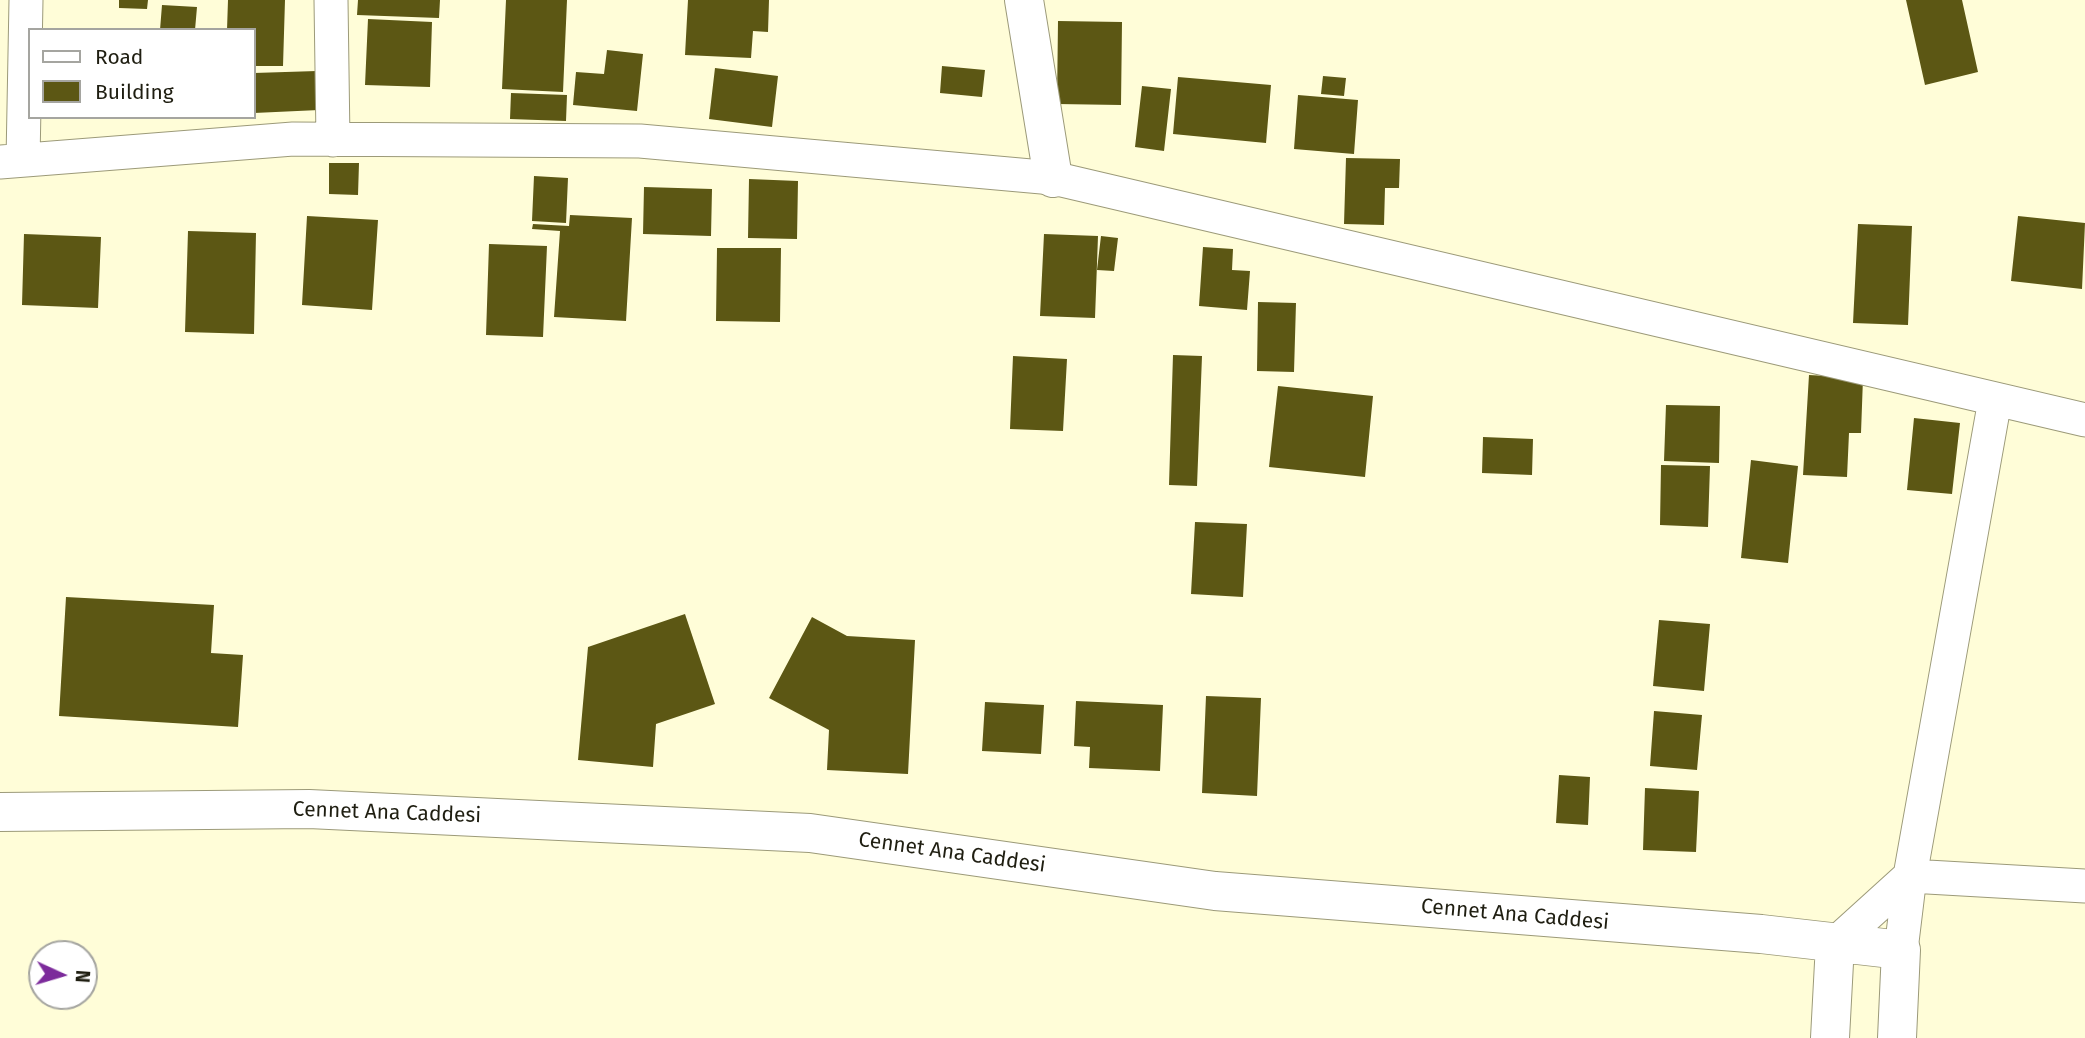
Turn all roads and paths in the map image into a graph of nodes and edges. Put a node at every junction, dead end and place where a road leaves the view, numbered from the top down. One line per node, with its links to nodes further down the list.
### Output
1 (26, 0): 5 (street)
2 (331, 0): 4 (street)
3 (1024, 0): 6 (street)
4 (333, 140): 5 (street); 6 (street)
5 (12, 161)
6 (1053, 178): 7 (street)
7 (1995, 400): 8 (street); 10 (street)
8 (2085, 420)
9 (0, 812): 12 (street, Cennet Ana Caddesi)
10 (1910, 876): 11 (street); 12 (street); 13 (street)
11 (2085, 886)
12 (1835, 944): 13 (street, Cennet Ana Caddesi); 14 (street)
13 (1901, 950): 15 (street)
14 (1830, 1038)
15 (1897, 1038)

